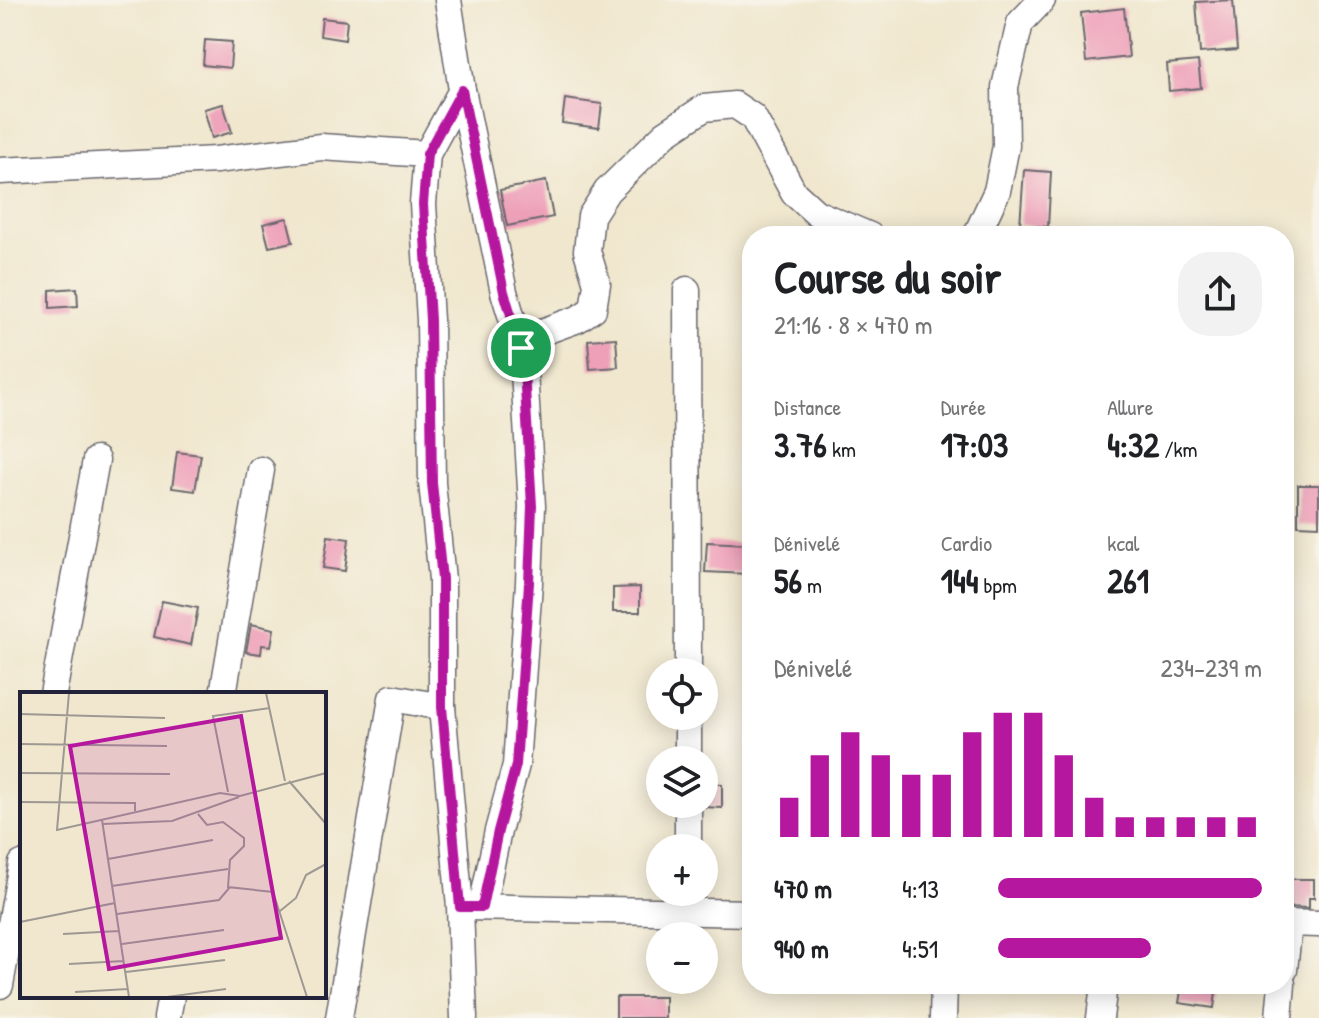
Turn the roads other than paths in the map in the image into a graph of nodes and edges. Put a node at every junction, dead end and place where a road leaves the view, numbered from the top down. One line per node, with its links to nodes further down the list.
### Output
1 (448, 0): 3 (street)
2 (1042, 0): 7 (street)
3 (462, 90): 4 (street); 9 (street)
4 (427, 154): 5 (street); 15 (street)
5 (0, 171)
6 (845, 226): 9 (street)
7 (981, 226)
8 (687, 290): 12 (street)
9 (521, 348): 19 (street)
10 (96, 460): 13 (street)
11 (261, 470): 14 (street)
12 (688, 658)
13 (53, 692)
14 (223, 692)
15 (442, 707): 19 (street); 29 (street)
16 (20, 875): 23 (street)
17 (646, 903): 19 (street)
18 (711, 906): 20 (street)
19 (471, 907): 30 (street)
20 (742, 911)
21 (1294, 923): 22 (street)
22 (1319, 924)
23 (0, 985)
24 (944, 994): 31 (street)
25 (1103, 994): 32 (street)
26 (1281, 994): 33 (street)
27 (171, 998): 28 (street)
28 (167, 1018)
29 (339, 1018)
30 (464, 1018)
31 (943, 1018)
32 (1100, 1018)
33 (1279, 1018)

